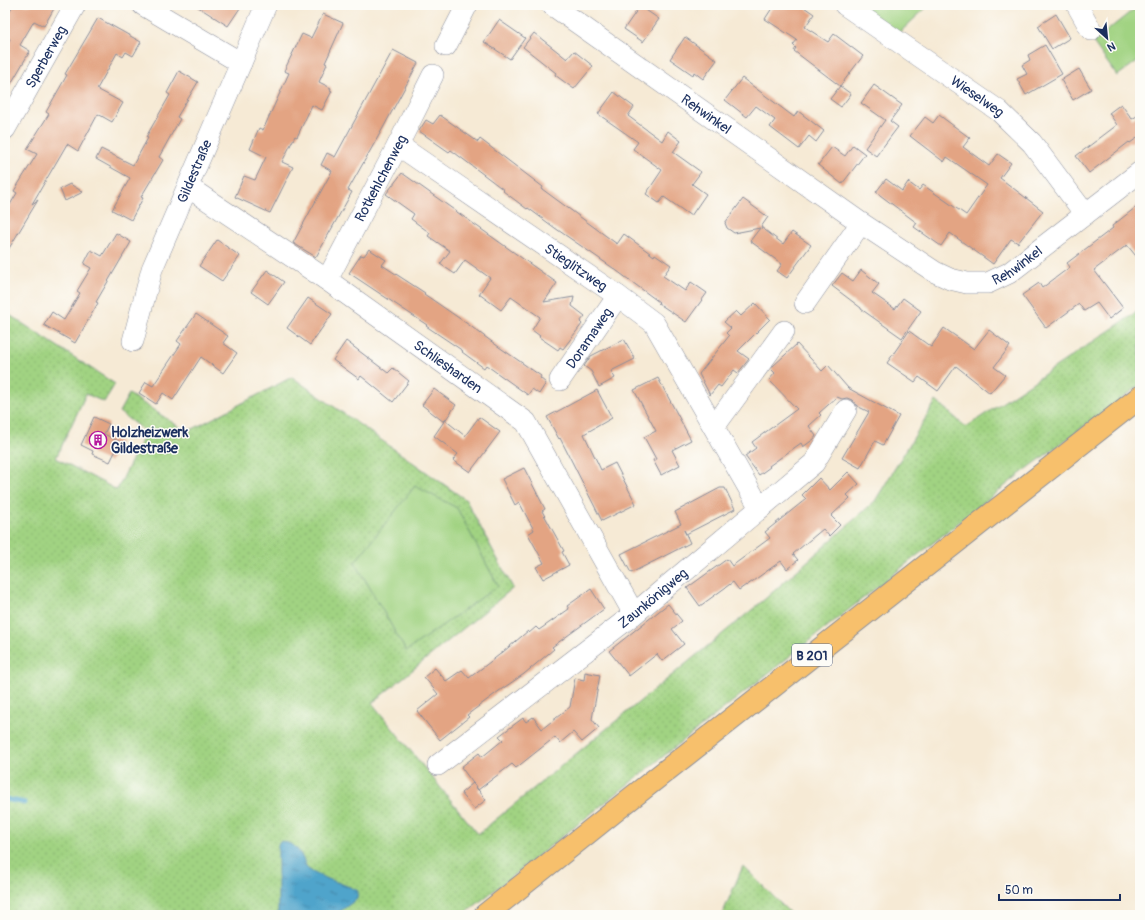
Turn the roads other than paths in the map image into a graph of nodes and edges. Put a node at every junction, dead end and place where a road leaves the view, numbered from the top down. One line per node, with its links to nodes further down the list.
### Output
1 (74, 5): 12 (street, Sperberweg)
2 (143, 5): 10 (street)
3 (266, 5): 10 (street, Gildestraße)
4 (466, 5): 9 (street)
5 (552, 5): 17 (street, Rehwinkel)
6 (845, 5): 16 (street, Wieselweg)
7 (1077, 5): 8 (street)
8 (1091, 30)
9 (446, 46)
10 (241, 63): 15 (street, Gildestraße)
11 (433, 75): 13 (street, Rotkehlchenweg)
12 (5, 129)
13 (398, 145): 18 (street, Rotkehlchenweg); 19 (street, Stieglitzweg)
14 (1140, 172): 16 (street, Rehwinkel)
15 (188, 187): 18 (street, Schliesharden); 22 (street, Gildestraße)
16 (1085, 214): 17 (street, Rehwinkel)
17 (861, 223): 20 (street)
18 (326, 280): 28 (street, Schliesharden)
19 (618, 296): 23 (street, Doramaweg); 26 (street, Stieglitzweg)
20 (806, 303)
21 (784, 331): 26 (street)
22 (133, 342)
23 (560, 380)
24 (1140, 397): 30 (main road, B 201)
25 (846, 410): 27 (street, Zaunkönigweg)
26 (714, 427): 27 (street, Stieglitzweg)
27 (760, 508): 28 (street, Zaunkönigweg)
28 (634, 614): 29 (street, Zaunkönigweg)
29 (438, 765)
30 (486, 915)

